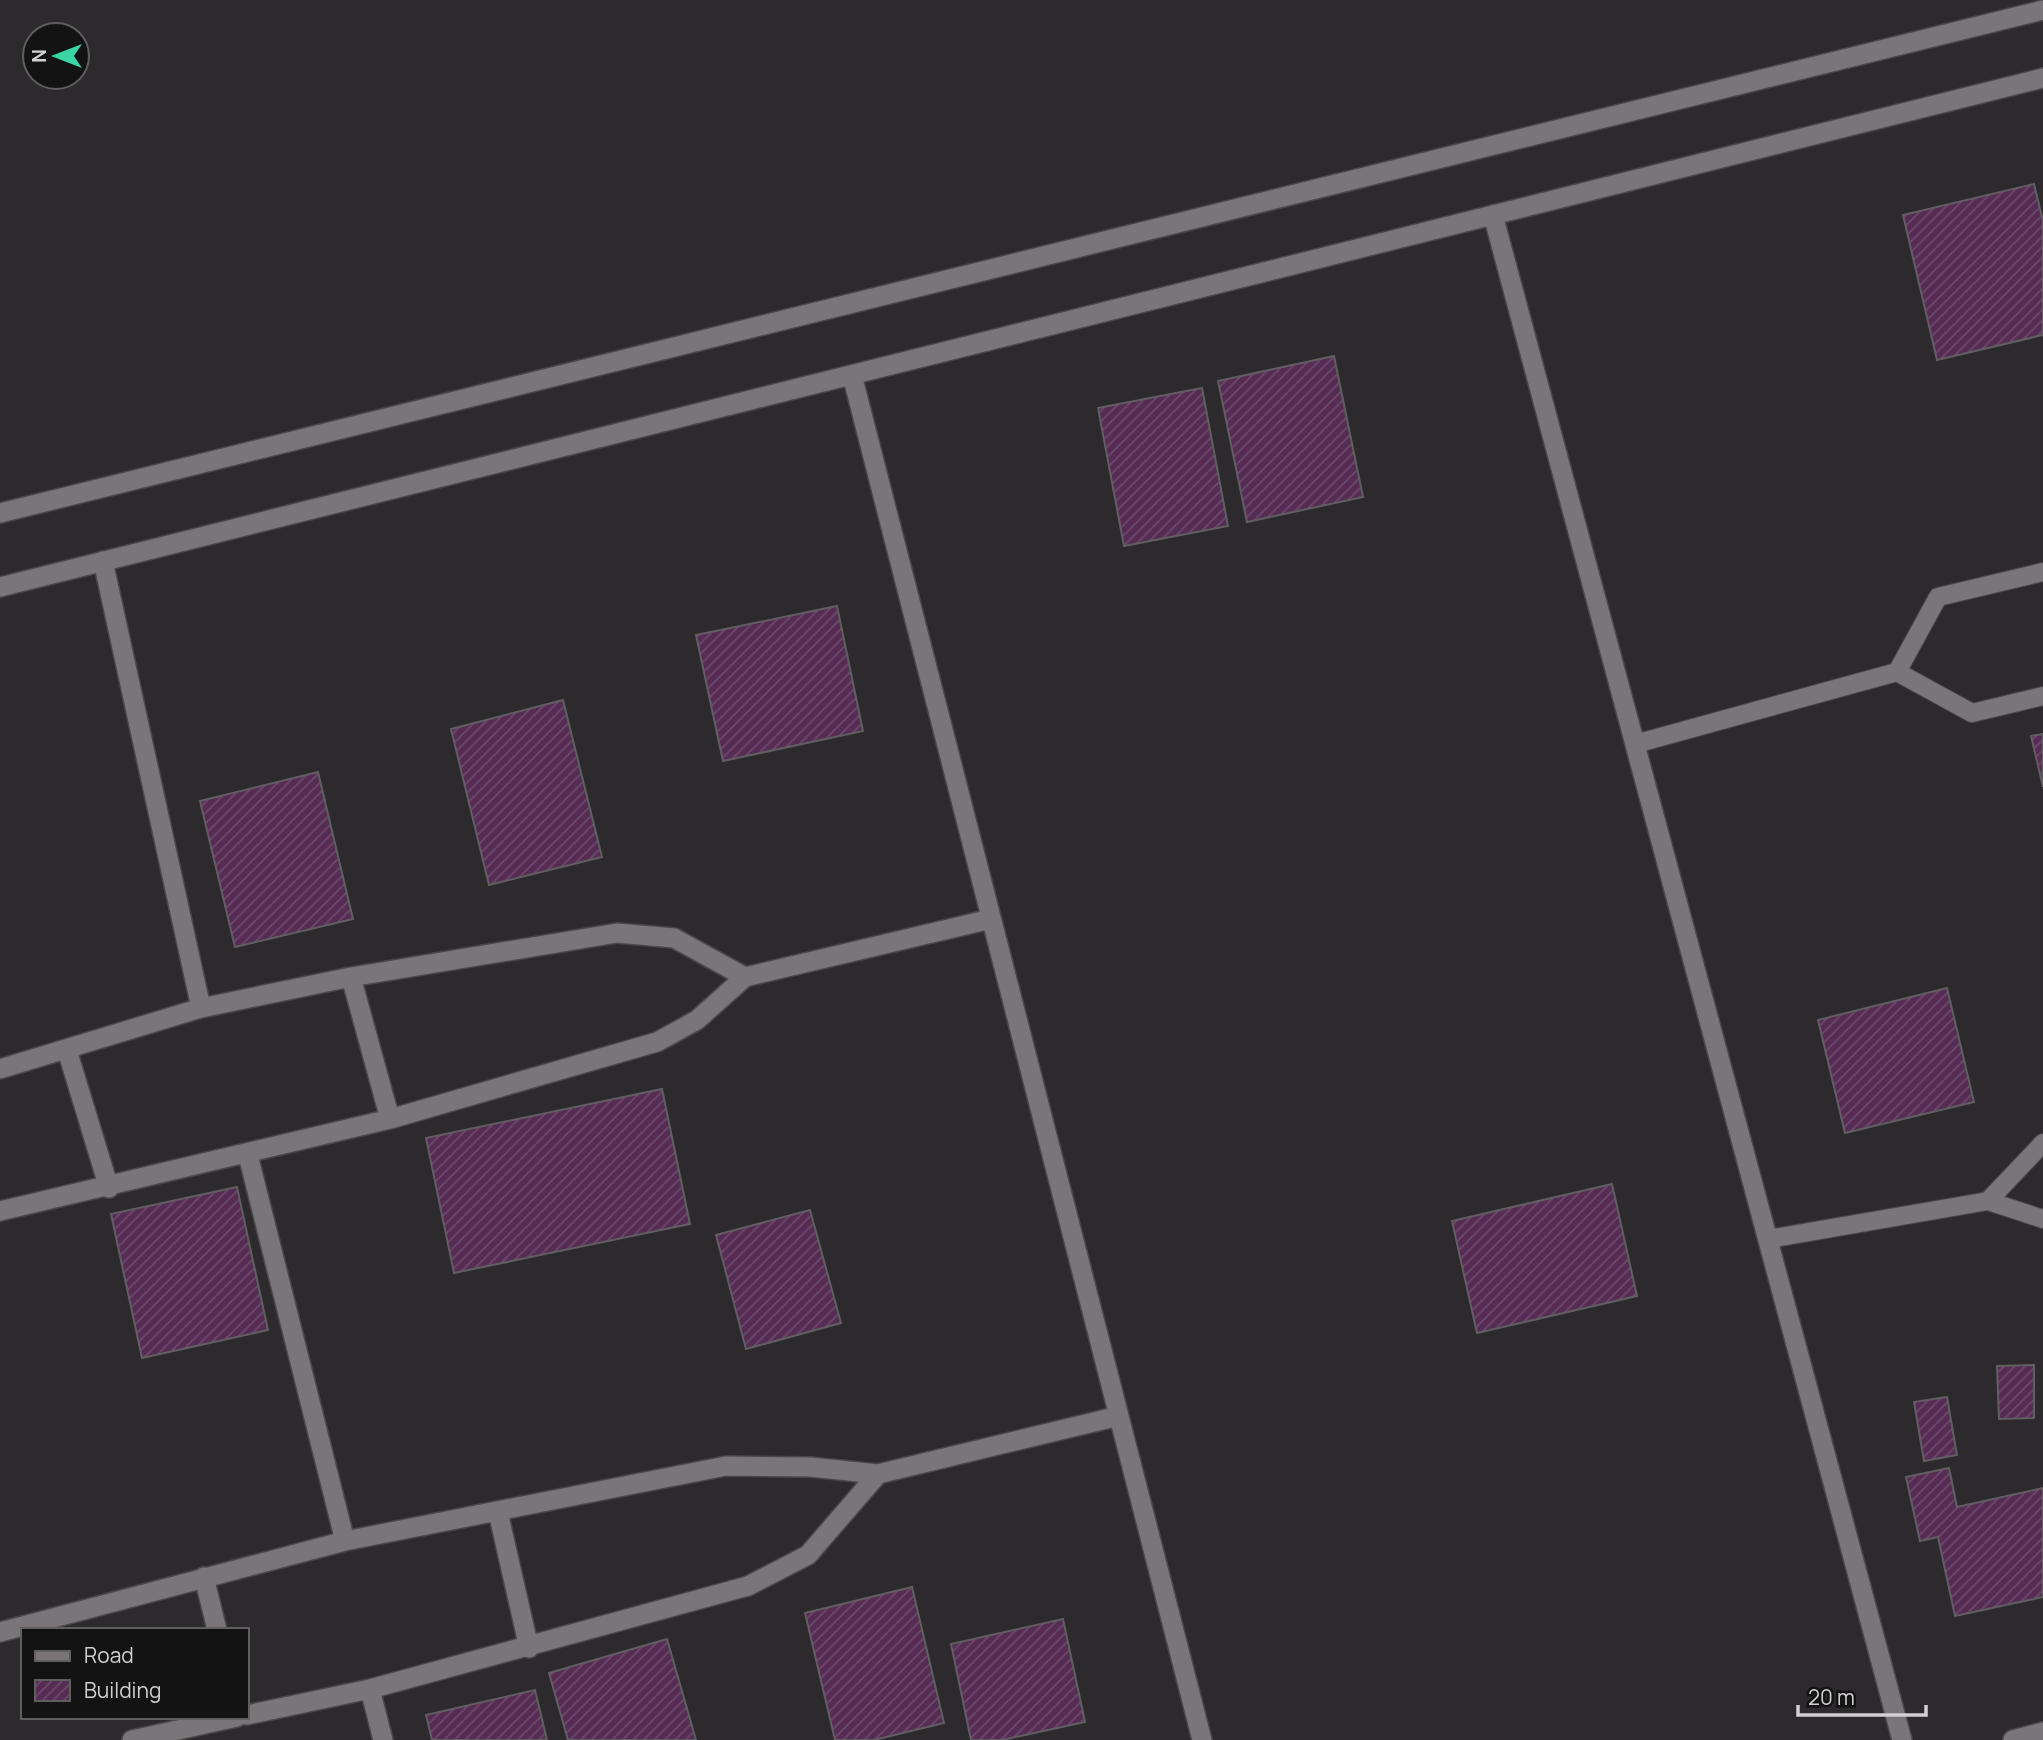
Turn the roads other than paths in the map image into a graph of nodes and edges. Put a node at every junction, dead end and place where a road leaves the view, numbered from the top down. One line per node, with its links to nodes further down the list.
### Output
1 (2043, 10): 5 (street)
2 (2043, 78): 3 (street)
3 (1493, 215): 4 (street); 11 (street)
4 (852, 375): 6 (street); 12 (street)
5 (0, 513)
6 (103, 561): 8 (street); 15 (street)
7 (2043, 572): 9 (lane)
8 (0, 587)
9 (1898, 672): 10 (lane); 11 (lane)
10 (2043, 696)
11 (1635, 744): 25 (street)
12 (991, 919): 14 (street); 26 (street)
13 (351, 977): 14 (street); 15 (street); 18 (street)
14 (745, 977): 18 (street)
15 (201, 1008): 16 (street)
16 (67, 1050): 17 (street); 21 (street)
17 (0, 1069)
18 (390, 1119): 20 (street)
19 (2043, 1143): 22 (lane)
20 (248, 1155): 21 (street); 29 (street)
21 (109, 1188): 23 (street)
22 (1988, 1201): 24 (lane); 25 (lane)
23 (0, 1212)
24 (2043, 1220)
25 (1768, 1239): 41 (street)
26 (1119, 1416): 27 (street); 40 (street)
27 (878, 1474): 28 (street); 33 (street)
28 (498, 1512): 29 (street); 33 (street)
29 (345, 1541): 30 (street)
30 (204, 1577): 31 (street); 32 (street)
31 (217, 1628)
32 (0, 1632)
33 (529, 1648): 34 (street)
34 (370, 1689): 35 (street); 39 (street)
35 (248, 1715)
36 (228, 1719): 38 (street)
37 (2043, 1732): 42 (street)
38 (131, 1740)
39 (383, 1740)
40 (1202, 1740)
41 (1902, 1740)
42 (2013, 1740)

